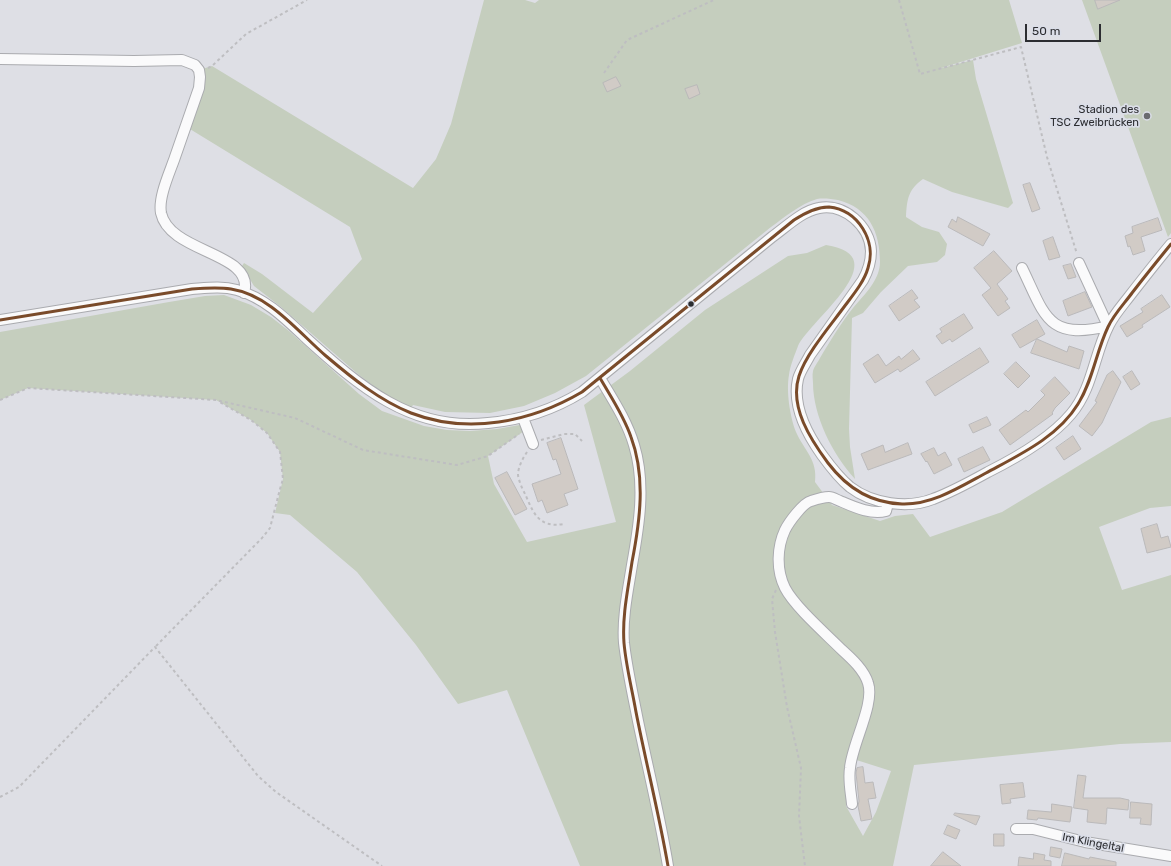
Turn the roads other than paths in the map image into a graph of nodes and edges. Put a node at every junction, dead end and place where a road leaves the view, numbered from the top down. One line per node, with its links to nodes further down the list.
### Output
1 (0, 59): 5 (street)
2 (1171, 244): 7 (street)
3 (1079, 263): 7 (street)
4 (1022, 268): 7 (street)
5 (244, 293): 6 (street); 9 (street)
6 (0, 320)
7 (1108, 326): 11 (street)
8 (600, 378): 9 (street); 11 (street); 15 (street)
9 (523, 418): 10 (street)
10 (533, 444)
11 (888, 502): 12 (street)
12 (852, 804)
13 (1016, 829): 14 (street, Im Klingeltal)
14 (1171, 856)
15 (668, 866)

